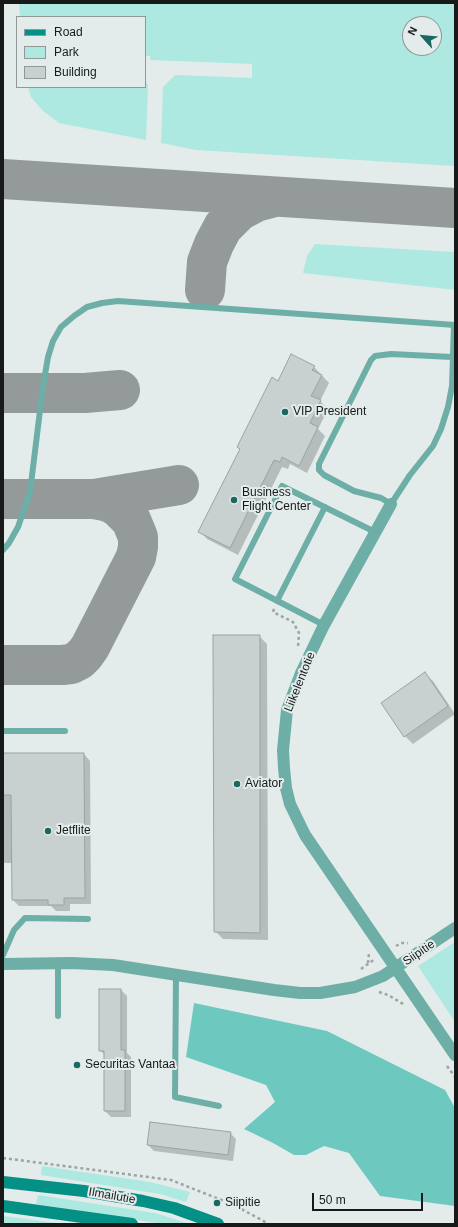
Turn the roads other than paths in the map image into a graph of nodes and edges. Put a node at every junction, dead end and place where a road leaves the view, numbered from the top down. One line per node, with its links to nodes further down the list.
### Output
1 (454, 325): 2 (lane); 6 (lane)
2 (452, 357): 3 (lane); 3 (lane)
3 (391, 504): 5 (street, Liikelentotie)
4 (325, 507): 5 (lane); 7 (lane); 7 (lane)
5 (375, 532): 8 (street, Liikelentotie)
6 (3, 550)
7 (277, 601): 8 (lane)
8 (324, 625): 16 (street, Liikelentotie)
9 (3, 732): 10 (lane)
10 (65, 732)
11 (88, 918): 13 (lane)
12 (455, 928): 16 (street, Siipitie)
13 (3, 955)
14 (58, 963): 15 (street, Siipitie); 17 (street, Siipitie); 18 (lane)
15 (3, 964)
16 (395, 969): 17 (street, Siipitie); 19 (street, Liikelentotie)
17 (176, 975): 20 (lane)
18 (58, 1016)
19 (455, 1055)
20 (219, 1106)
21 (3, 1182): 24 (main road, Ilmailutie)
22 (3, 1206): 23 (main road, Ilmailutie)
23 (132, 1224)
24 (218, 1224)

